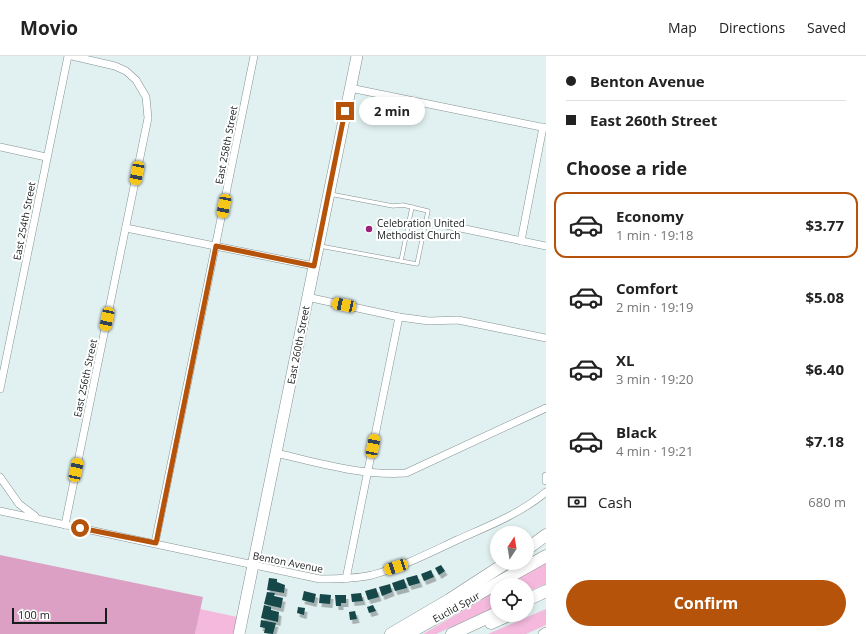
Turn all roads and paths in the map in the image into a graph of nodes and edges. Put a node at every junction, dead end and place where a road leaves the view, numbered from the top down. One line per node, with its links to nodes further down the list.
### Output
1 (68, 56): 10 (street, East 254th Street)
2 (72, 56): 14 (street, East 256th Street)
3 (249, 56): 6 (street)
4 (254, 56): 6 (street, East 258th Street)
5 (357, 56): 7 (main road, East 260th Street)
6 (252, 65): 17 (street, East 258th Street)
7 (350, 88): 8 (street); 11 (main road, East 260th Street)
8 (544, 128): 15 (street)
9 (0, 147): 10 (street)
10 (46, 157): 24 (street, East 254th Street)
11 (328, 194): 12 (lane); 16 (main road, East 260th Street)
12 (412, 207): 19 (lane); 19 (lane)
13 (446, 226): 15 (street)
14 (126, 228): 17 (street); 34 (street, East 256th Street)
15 (521, 241): 18 (street)
16 (318, 245): 19 (lane); 20 (main road, East 260th Street)
17 (216, 246): 20 (street); 36 (street, East 258th Street)
18 (546, 246)
19 (401, 261)
20 (314, 266): 21 (main road, East 260th Street)
21 (307, 297): 22 (street); 26 (main road, East 260th Street)
22 (399, 317): 23 (street); 27 (street)
23 (546, 338)
24 (0, 389)
25 (546, 408): 27 (street)
26 (276, 454): 27 (street); 39 (main road, East 260th Street)
27 (368, 473): 41 (street)
28 (0, 476): 33 (street, Benton Avenue)
29 (546, 476): 30 (street)
30 (546, 481)
31 (546, 492): 41 (street, Benton Avenue)
32 (0, 511): 33 (street, Benton Avenue)
33 (36, 518): 34 (street, Benton Avenue)
34 (65, 525): 36 (street, Benton Avenue)
35 (546, 535): 37 (highway)
36 (156, 543): 39 (street, Benton Avenue)
37 (534, 544)
38 (546, 556): 51 (highway, Euclid Spur)
39 (253, 566): 41 (street, Benton Avenue); 49 (main road, East 260th Street)
40 (495, 570): 50 (highway)
41 (346, 579)
42 (546, 591): 43 (highway)
43 (534, 597)
44 (546, 600): 45 (highway)
45 (534, 604)
46 (490, 616): 52 (highway)
47 (494, 622): 53 (highway)
48 (546, 632): 54 (street)
49 (238, 634)
50 (391, 634)
51 (407, 634)
52 (452, 634)
53 (468, 634)
54 (543, 634)

